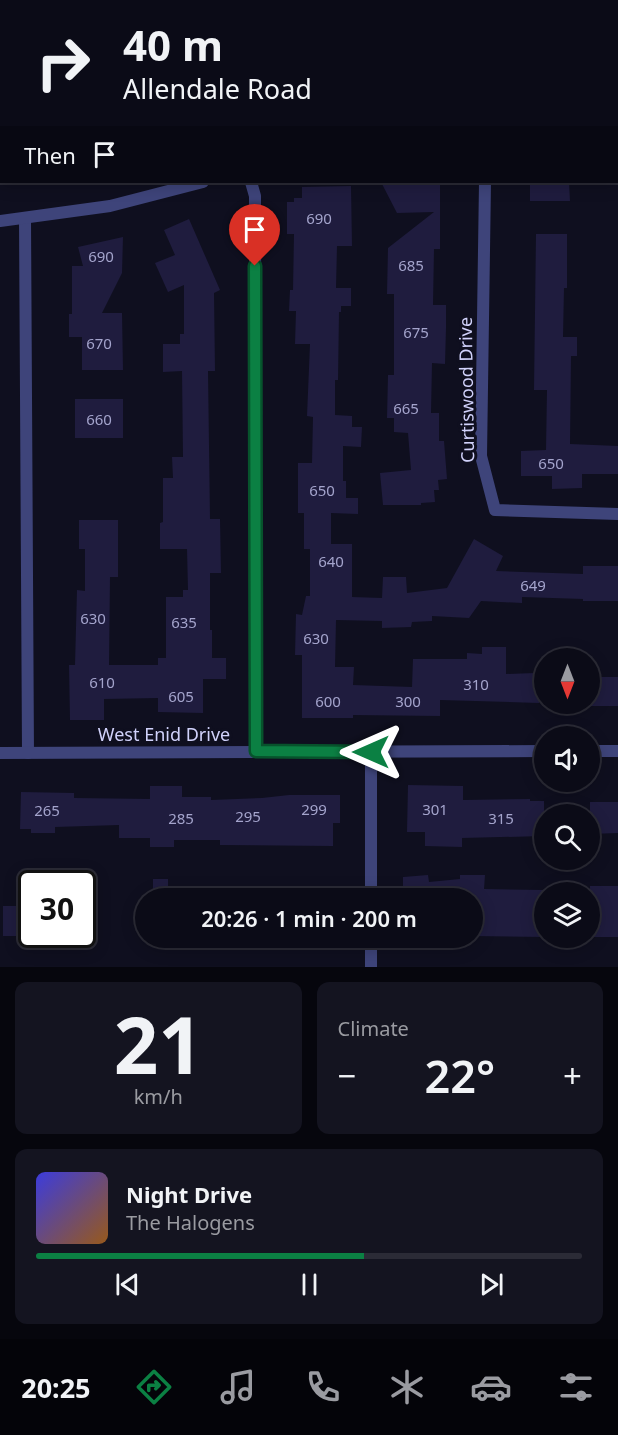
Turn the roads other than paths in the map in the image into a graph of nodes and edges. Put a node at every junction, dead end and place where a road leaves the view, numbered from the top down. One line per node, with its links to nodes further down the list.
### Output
1 (199, 183): 4 (street)
2 (251, 183): 7 (street)
3 (485, 183): 6 (street, Curtiswood Drive)
4 (26, 218): 5 (street); 13 (street)
5 (0, 221)
6 (618, 514)
7 (256, 751): 11 (street, West Enid Drive); 13 (street, West Enid Drive)
8 (534, 751): 11 (street, West Enid Drive)
9 (600, 751): 10 (street)
10 (618, 751)
11 (371, 752): 14 (street)
12 (0, 753): 13 (street, West Enid Drive)
13 (28, 753)
14 (371, 888)
15 (371, 948): 16 (street)
16 (371, 967)

